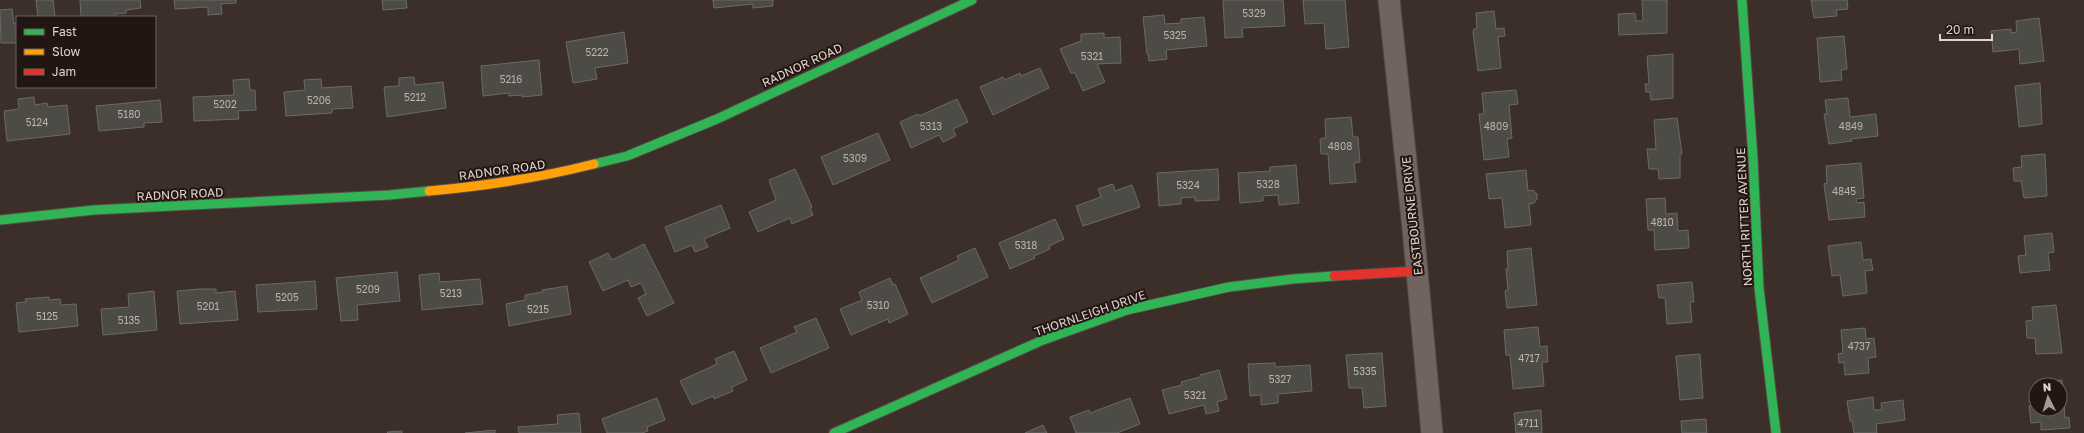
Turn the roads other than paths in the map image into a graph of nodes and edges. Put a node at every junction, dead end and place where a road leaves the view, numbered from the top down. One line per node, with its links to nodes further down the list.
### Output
1 (972, 0): 4 (street, RADNOR ROAD)
2 (1388, 0): 5 (street, EASTBOURNE DRIVE)
3 (1742, 0): 8 (street, NORTH RITTER AVENUE)
4 (0, 220)
5 (1417, 271): 6 (street, THORNLEIGH DRIVE); 7 (street, EASTBOURNE DRIVE)
6 (834, 433)
7 (1432, 433)
8 (1776, 433)

